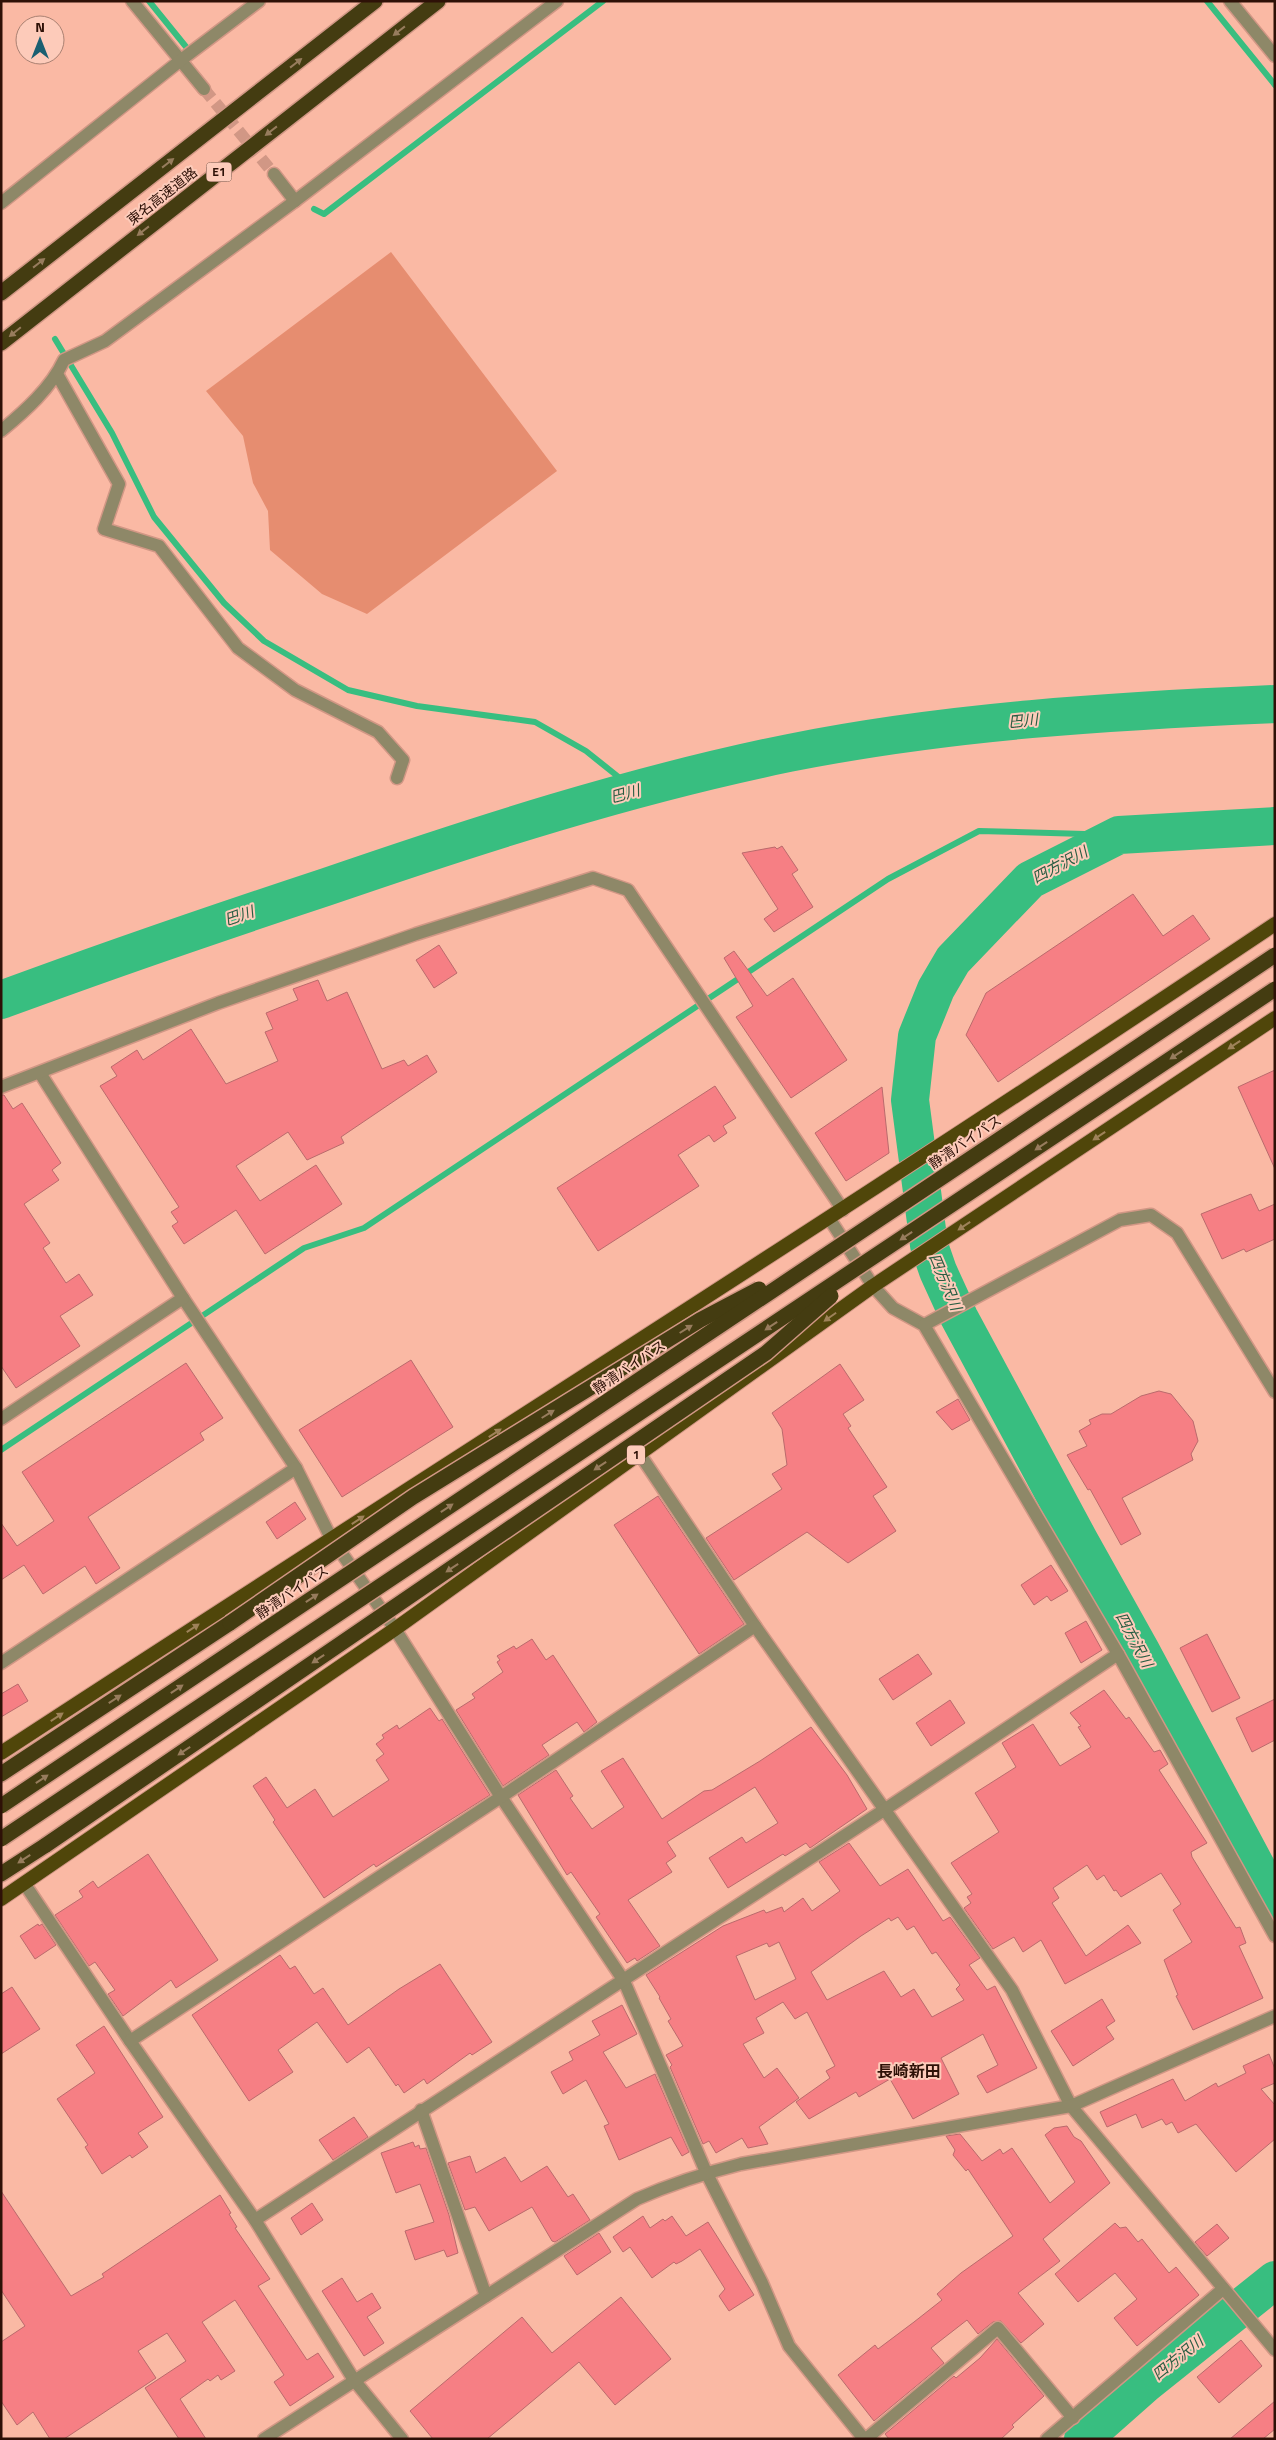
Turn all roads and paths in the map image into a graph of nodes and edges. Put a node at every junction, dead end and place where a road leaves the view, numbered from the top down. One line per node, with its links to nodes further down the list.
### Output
1 (132, 1): 8 (street)
2 (259, 1): 8 (street)
3 (375, 1): 13 (highway, 東名高速道路, one-way to 3)
4 (438, 1): 14 (highway, 東名高速道路 / E1, one-way to 14)
5 (557, 1): 11 (street)
6 (1230, 1): 7 (street)
7 (1275, 56)
8 (181, 60): 9 (street); 12 (street)
9 (204, 89)
10 (274, 174): 11 (street)
11 (295, 201): 15 (street)
12 (1, 203)
13 (1, 293)
14 (1, 343)
15 (57, 374): 16 (street); 17 (street)
16 (1, 431)
17 (397, 778)
18 (1275, 924): 24 (highway)
19 (1275, 955): 26 (highway, 静清バイパス, bridge)
20 (1275, 989): 27 (highway, 1, one-way to 27, bridge)
21 (1275, 1018): 28 (highway, 1, one-way to 28)
22 (40, 1073): 23 (street); 24 (street); 29 (street)
23 (1, 1087)
24 (843, 1210): 25 (highway)
25 (829, 1218): 28 (street); 35 (highway, one-way to 25)
26 (833, 1250): 41 (highway, one-way to 26, bridge); 43 (highway, 静清バイパス, one-way to 26, bridge)
27 (875, 1257): 45 (highway, 1, one-way to 45, bridge); 46 (highway, one-way to 46, bridge)
28 (873, 1286): 30 (street); 33 (highway, 1, one-way to 33)
29 (183, 1298): 32 (street); 34 (street)
30 (924, 1325): 31 (street); 38 (street)
31 (1275, 1392)
32 (1, 1419)
33 (639, 1452): 36 (street); 37 (highway, 1)
34 (296, 1468): 35 (street); 39 (street)
35 (331, 1538): 37 (street); 40 (highway, one-way to 35)
36 (755, 1626): 42 (street); 44 (street)
37 (395, 1628): 42 (street); 47 (highway, 1)
38 (1118, 1654): 44 (street); 49 (street)
39 (1, 1663)
40 (1, 1753)
41 (1, 1774)
42 (501, 1797): 50 (street); 52 (street)
43 (1, 1806)
44 (884, 1810): 50 (street); 53 (street)
45 (1, 1839)
46 (1, 1874)
47 (24, 1883): 48 (highway, 1); 52 (street)
48 (1, 1899)
49 (1275, 1936)
50 (624, 1981): 54 (street); 55 (street)
51 (1275, 2016): 53 (street)
52 (130, 2040): 56 (street)
53 (1071, 2106): 55 (street); 57 (street)
54 (421, 2110): 56 (street); 58 (street)
55 (706, 2172): 58 (street); 64 (street)
56 (255, 2220): 60 (street)
57 (1223, 2289): 59 (street); 61 (street)
58 (486, 2296): 60 (street)
59 (1275, 2350)
60 (354, 2380): 62 (street); 63 (street)
61 (1073, 2418): 64 (street); 65 (street)
62 (264, 2439)
63 (402, 2439)
64 (865, 2439)
65 (1047, 2439)

